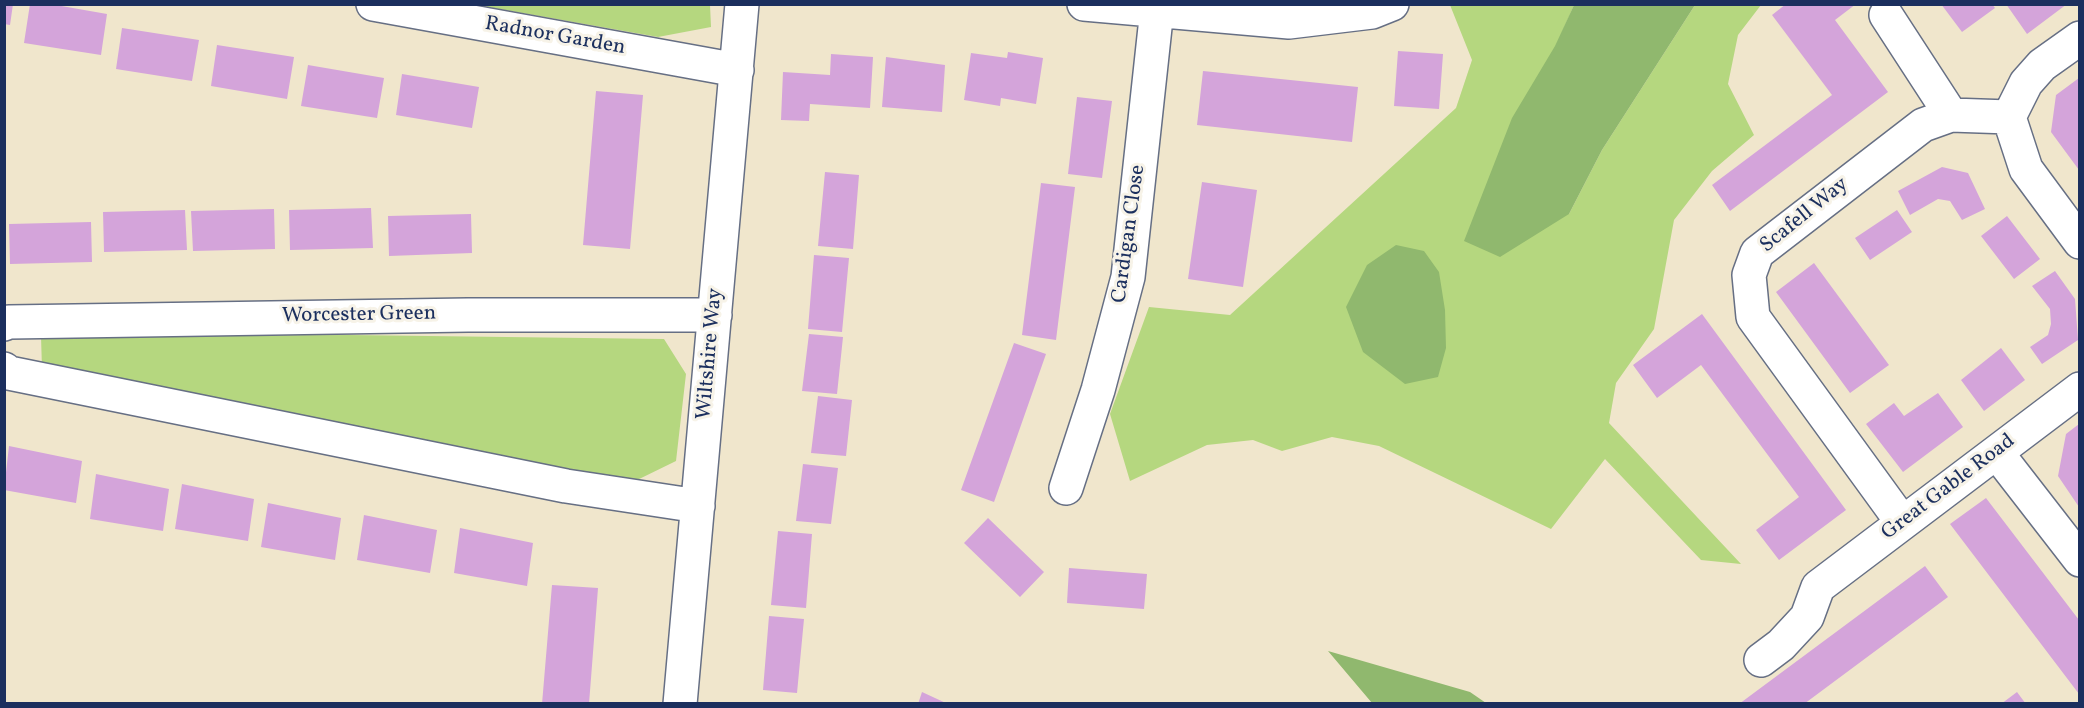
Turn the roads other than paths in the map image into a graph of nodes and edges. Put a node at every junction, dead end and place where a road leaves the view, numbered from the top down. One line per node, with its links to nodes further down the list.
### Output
1 (373, 4): 8 (street, Radnor Garden)
2 (742, 4): 8 (street, Wiltshire Way)
3 (1084, 4): 5 (street)
4 (1392, 4): 5 (street)
5 (1157, 9): 17 (street, Cardigan Close)
6 (1886, 15): 9 (street)
7 (2079, 38): 10 (street)
8 (737, 70): 12 (street, Wiltshire Way)
9 (1951, 115): 10 (street, Scafell Way); 19 (street, Scafell Way)
10 (2009, 117): 11 (street)
11 (2079, 242)
12 (714, 315): 13 (street, Worcester Green); 18 (street, Wiltshire Way)
13 (4, 324)
14 (4, 369): 18 (street)
15 (2079, 389): 16 (street, Great Gable Road)
16 (1997, 453): 19 (street, Great Gable Road); 20 (street)
17 (1066, 488)
18 (698, 506): 22 (street, Wiltshire Way)
19 (1902, 522): 21 (street, Great Gable Road)
20 (2079, 560)
21 (1761, 660)
22 (680, 704)

